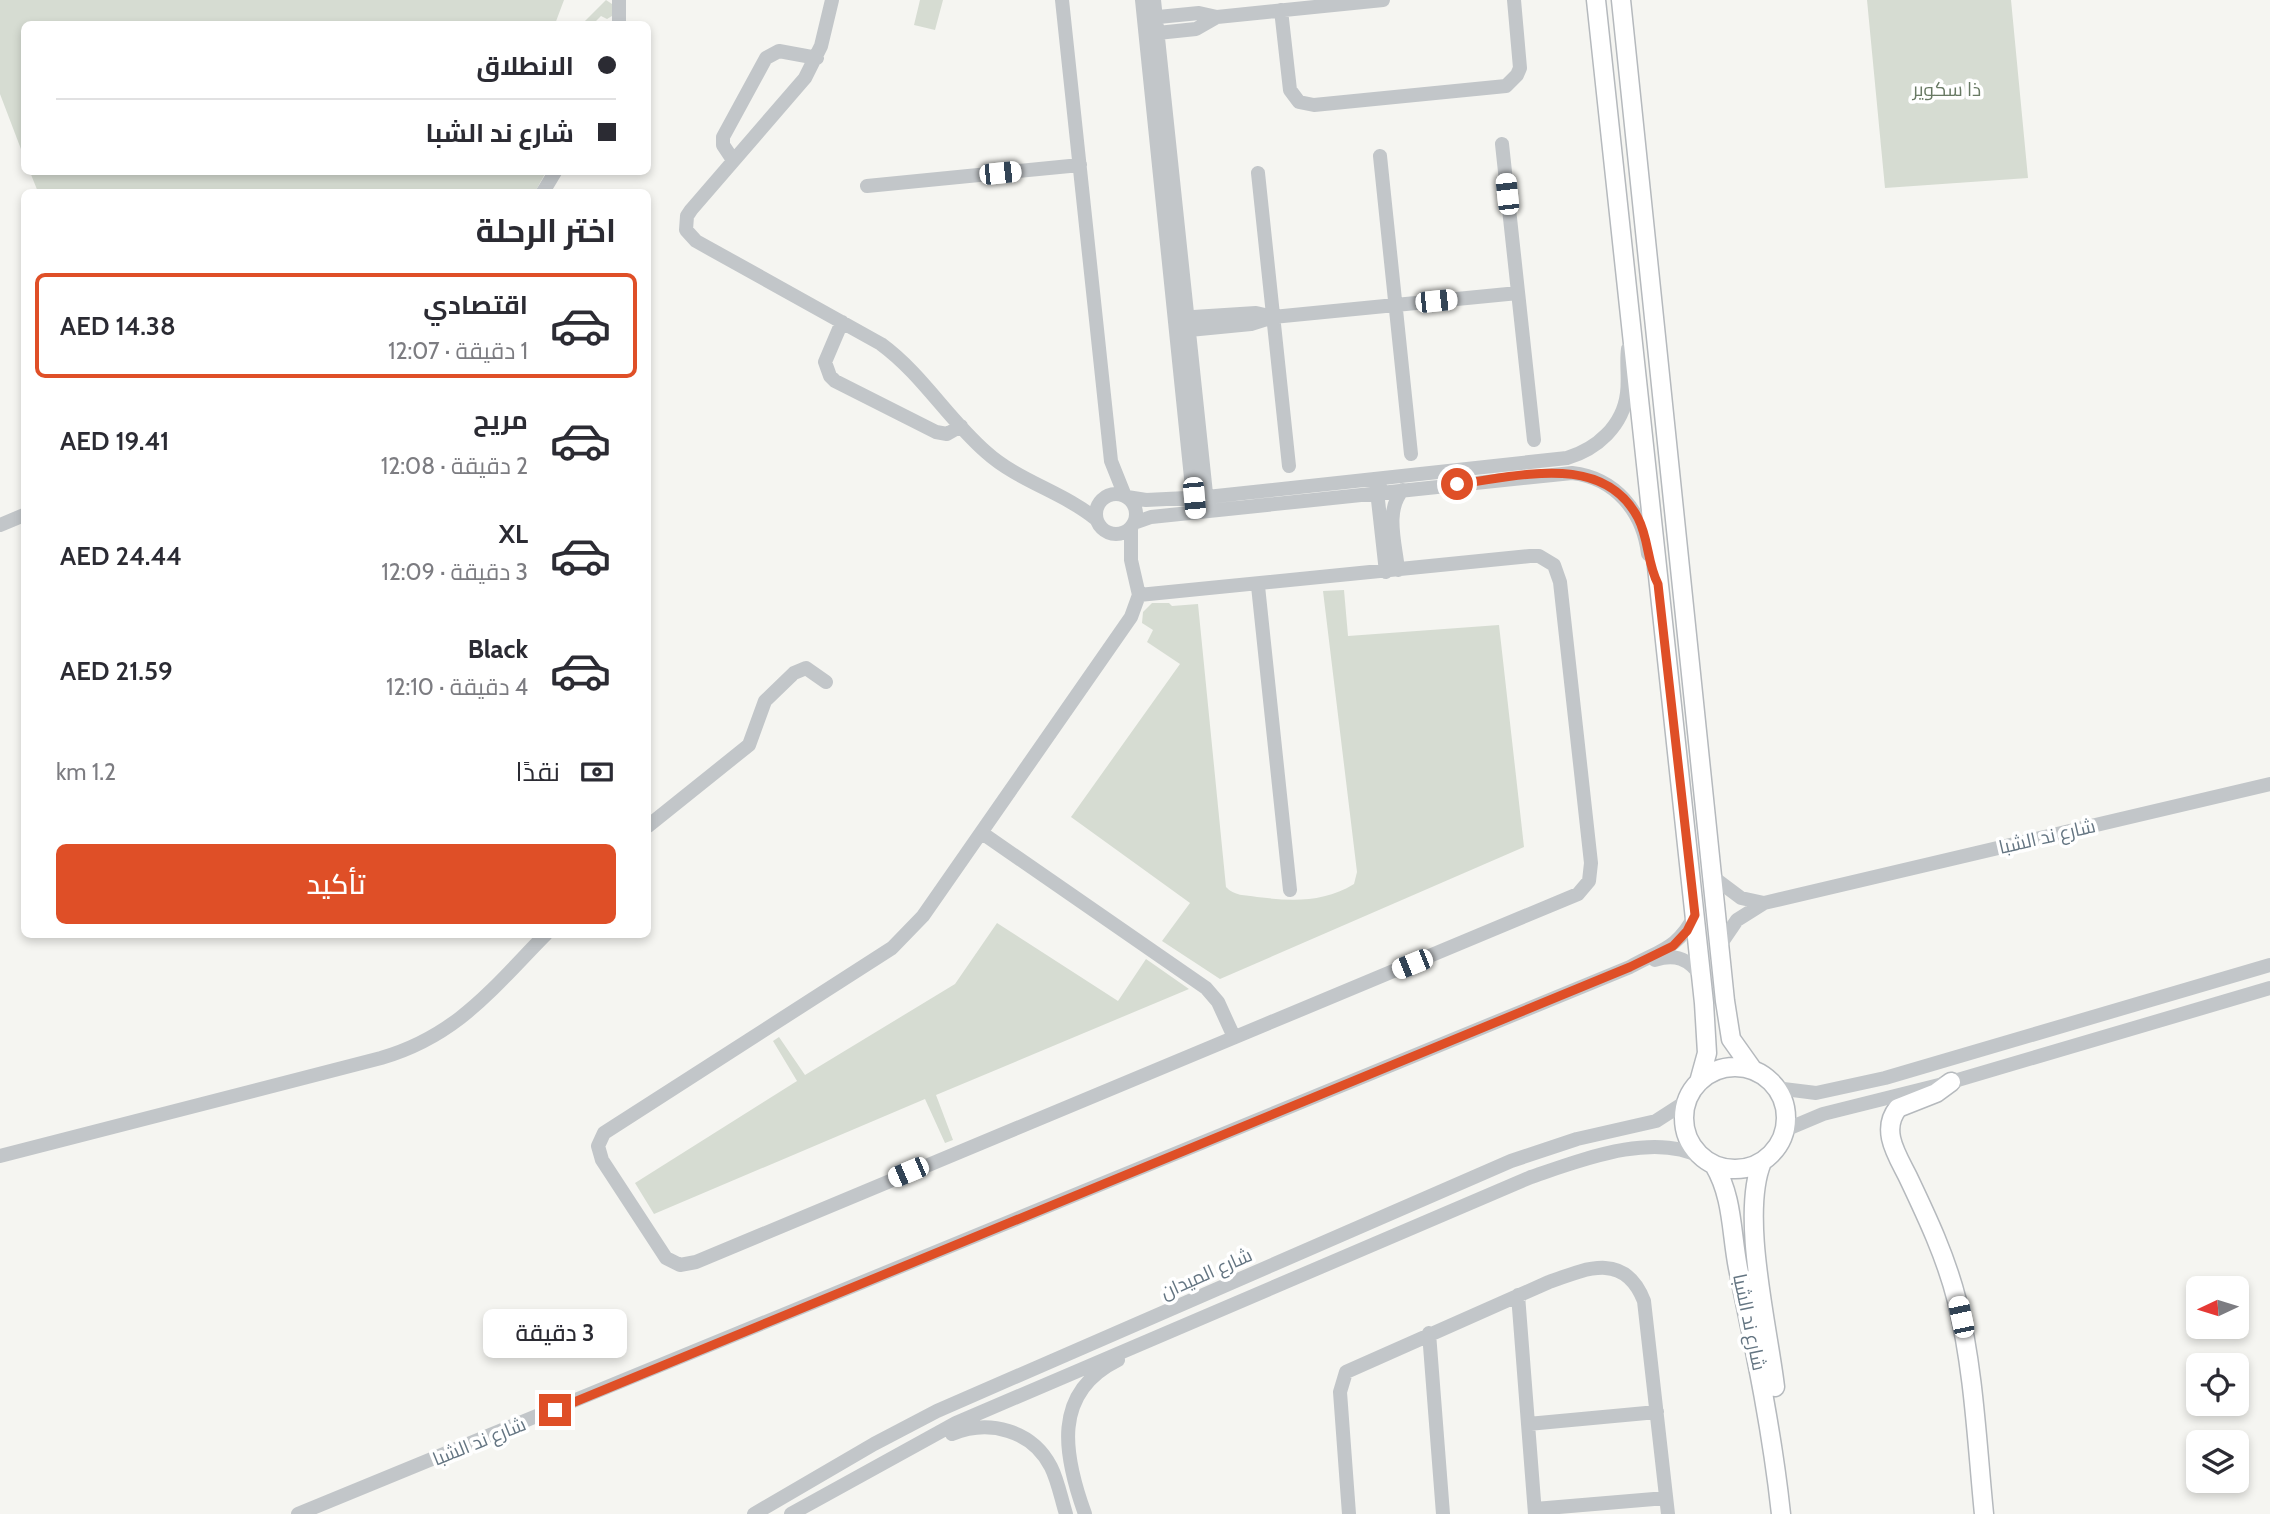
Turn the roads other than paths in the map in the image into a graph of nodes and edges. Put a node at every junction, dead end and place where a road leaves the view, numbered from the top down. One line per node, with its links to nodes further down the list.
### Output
1 (618, 0): 14 (street)
2 (832, 0): 16 (street)
3 (1062, 0): 20 (street)
4 (1142, 0): 13 (street)
5 (1154, 0): 13 (street)
6 (1216, 0): 12 (street)
7 (1383, 0): 11 (street)
8 (1514, 0): 11 (street)
9 (1596, 0): 28 (main road)
10 (1621, 0): 55 (main road)
11 (1281, 10): 12 (street)
12 (1217, 17): 13 (street); 15 (street)
13 (1150, 18): 15 (street)
14 (619, 21)
15 (1152, 34): 27 (street)
16 (817, 58): 19 (street); 19 (street)
17 (1502, 144): 23 (street)
18 (1380, 156): 24 (street)
19 (733, 160): 26 (street)
20 (1080, 165): 22 (street); 32 (street)
21 (1258, 173): 25 (street)
22 (867, 186)
23 (1518, 292): 24 (street); 30 (street)
24 (1395, 305): 25 (street); 31 (street)
25 (1273, 317): 27 (street); 33 (street)
26 (842, 322): 29 (street); 29 (street)
27 (1182, 324): 40 (street)
28 (1632, 330): 34 (street); 48 (main road)
29 (961, 426): 39 (street)
30 (1534, 440)
31 (1411, 454)
32 (1111, 461): 37 (street); 38 (street)
33 (1289, 466)
34 (1441, 473): 36 (street); 40 (street)
35 (1403, 490): 36 (street); 47 (street); 48 (street)
36 (1378, 493): 40 (street); 47 (street)
37 (1105, 496): 38 (street); 39 (street); 42 (street)
38 (1126, 496): 40 (street); 44 (street)
39 (1066, 499): 42 (street)
40 (1201, 504): 44 (street)
41 (21, 516): 43 (street)
42 (1096, 519): 45 (street)
43 (0, 525)
44 (1132, 525): 45 (street); 46 (street)
45 (1108, 533): 46 (street)
46 (1131, 560): 50 (street)
47 (1392, 571): 49 (street); 65 (street)
48 (1658, 584): 58 (main road)
49 (1258, 586): 50 (street); 56 (street)
50 (1139, 595): 54 (street)
51 (826, 682): 53 (street)
52 (2270, 784): 57 (street, شارع ند الشبا)
53 (651, 824)
54 (982, 833): 65 (street); 65 (street)
55 (1713, 877): 57 (street); 60 (main road)
56 (1290, 890)
57 (1764, 903): 60 (street)
58 (1695, 915): 62 (street, شارع ند الشبا); 63 (main road)
59 (542, 938): 72 (street)
60 (1720, 945): 66 (main road)
61 (2270, 965): 69 (street)
62 (1630, 967): 63 (street, شارع ند الشبا); 84 (street, شارع ند الشبا)
63 (1701, 976): 67 (main road)
64 (2270, 988): 68 (street)
65 (1234, 1037)
66 (1753, 1070): 67 (main road); 69 (main road)
67 (1699, 1082): 70 (main road)
68 (1951, 1082): 71 (street); 93 (main road)
69 (1776, 1088): 71 (main road)
70 (1687, 1101): 73 (main road); 85 (street, شارع الميدان)
71 (1784, 1130): 74 (main road)
72 (0, 1156)
73 (1709, 1162): 74 (main road); 77 (street, شارع الميدان); 80 (main road, شارع ند الشبا)
74 (1762, 1162): 80 (main road, شارع ند الشبا)
75 (1518, 1295): 76 (street); 78 (street); 79 (street)
76 (1429, 1333): 89 (street); 90 (street)
77 (1144, 1340): 81 (street, شارع الميدان); 88 (street)
78 (1657, 1412): 79 (street); 82 (street)
79 (1528, 1424): 83 (street)
80 (1773, 1440): 92 (main road, شارع ند الشبا)
81 (904, 1450): 86 (street, شارع الميدان); 87 (street)
82 (1666, 1498): 83 (street); 91 (street)
83 (1535, 1512)
84 (298, 1514)
85 (754, 1514)
86 (791, 1514)
87 (1066, 1514)
88 (1085, 1514)
89 (1349, 1514)
90 (1443, 1514)
91 (1668, 1514)
92 (1781, 1514)
93 (1984, 1514)

